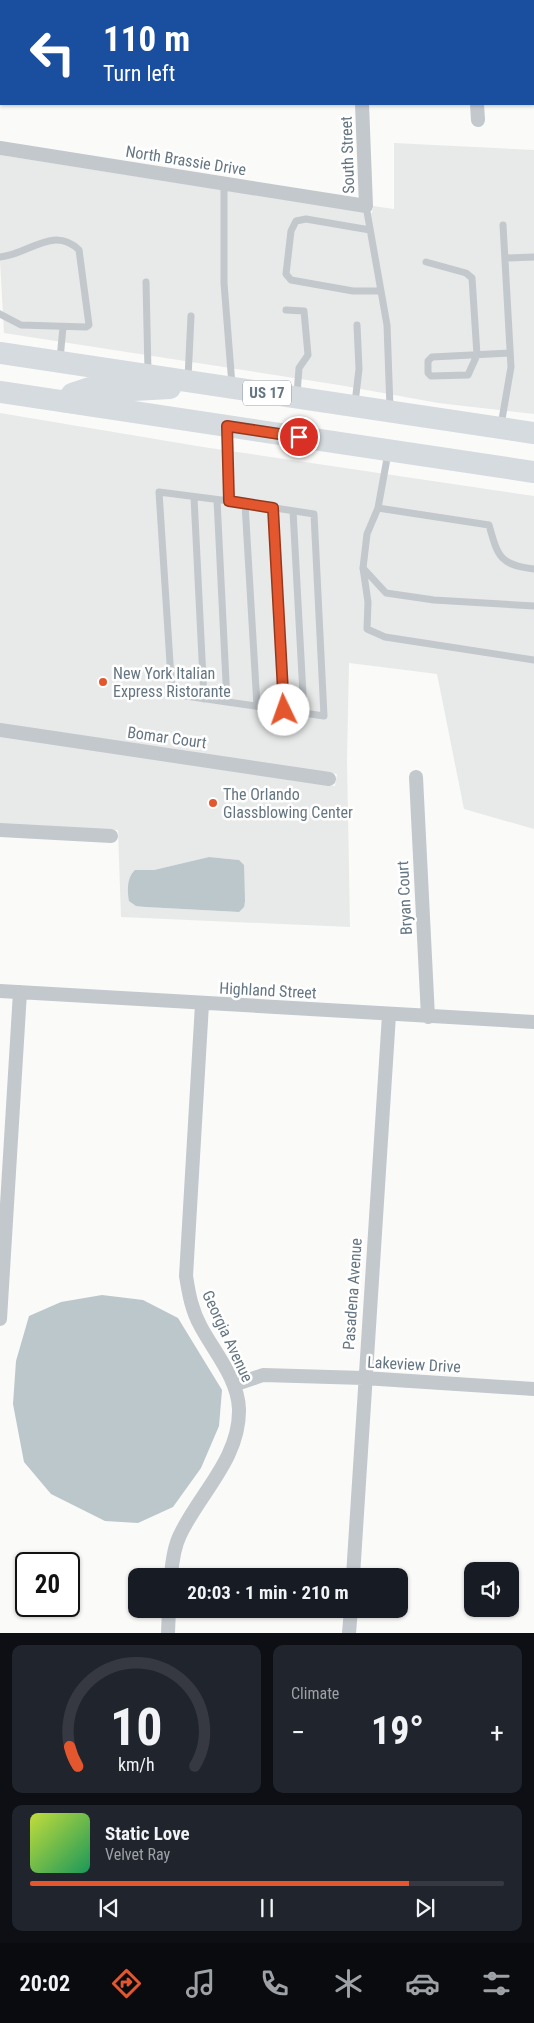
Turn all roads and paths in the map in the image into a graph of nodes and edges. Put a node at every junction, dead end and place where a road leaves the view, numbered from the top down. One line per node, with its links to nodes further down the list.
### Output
1 (362, 105): 6 (street, South Street)
2 (477, 105): 3 (street)
3 (478, 120)
4 (0, 148): 5 (street, North Brassie Drive)
5 (224, 184): 6 (street, North Brassie Drive); 26 (lane)
6 (366, 206): 8 (lane)
7 (503, 225): 11 (lane)
8 (370, 230): 14 (lane); 14 (lane)
9 (0, 257): 19 (lane)
10 (534, 257): 11 (lane)
11 (505, 258): 21 (lane)
12 (426, 262): 22 (lane)
13 (146, 282): 24 (lane)
14 (381, 290): 31 (lane)
15 (286, 310): 28 (lane)
16 (0, 314): 19 (lane)
17 (191, 316): 25 (lane)
18 (357, 325): 30 (lane)
19 (63, 327): 23 (lane)
20 (0, 353): 23 (main road, US 17)
21 (510, 353): 22 (lane); 33 (lane)
22 (477, 355): 22 (lane)
23 (60, 362): 24 (main road, US 17)
24 (148, 375): 25 (main road, US 17)
25 (188, 381): 26 (main road, US 17)
26 (226, 387): 28 (main road, US 17); 29 (main road)
27 (0, 392): 29 (main road, US 17)
28 (297, 397): 30 (main road, US 17)
29 (66, 402): 32 (main road, US 17)
30 (354, 406): 31 (main road, US 17)
31 (390, 411): 33 (main road, US 17)
32 (227, 426): 35 (main road, US 17); 39 (lane)
33 (500, 428): 34 (main road, US 17)
34 (534, 433)
35 (389, 450): 36 (main road, US 17); 42 (lane)
36 (534, 472)
37 (194, 496): 38 (lane); 48 (lane); 48 (lane)
38 (217, 500): 39 (lane); 49 (lane)
39 (229, 501): 40 (lane)
40 (245, 504): 41 (lane); 50 (lane)
41 (273, 508): 43 (lane); 51 (lane)
42 (378, 508): 44 (lane); 45 (lane)
43 (293, 511): 52 (lane); 52 (lane)
44 (363, 568): 46 (lane); 47 (lane)
45 (534, 570)
46 (534, 606)
47 (534, 660)
48 (204, 699): 49 (lane)
49 (227, 702): 50 (lane)
50 (256, 706): 51 (lane)
51 (284, 710): 52 (lane)
52 (304, 713)
53 (0, 730): 55 (street, Bomar Court)
54 (416, 778): 62 (street, Bryan Court)
55 (329, 779)
56 (0, 830): 57 (street)
57 (111, 836)
58 (0, 991): 59 (street, Highland Street)
59 (20, 992): 60 (street, Highland Street); 64 (street)
60 (202, 1004): 61 (street, Highland Street); 66 (street, Georgia Avenue)
61 (389, 1015): 62 (street, Highland Street); 65 (street, Pasadena Avenue)
62 (428, 1017): 63 (street, Highland Street)
63 (534, 1022)
64 (0, 1320)
65 (364, 1378): 66 (street, Lakeview Drive); 67 (street, Lakeview Drive); 69 (street, Pasadena Avenue)
66 (234, 1385): 68 (street, Georgia Avenue)
67 (534, 1389)
68 (173, 1568)
69 (352, 1568)
70 (169, 1618): 72 (street)
71 (350, 1618): 73 (street)
72 (168, 1633)
73 (349, 1633)

